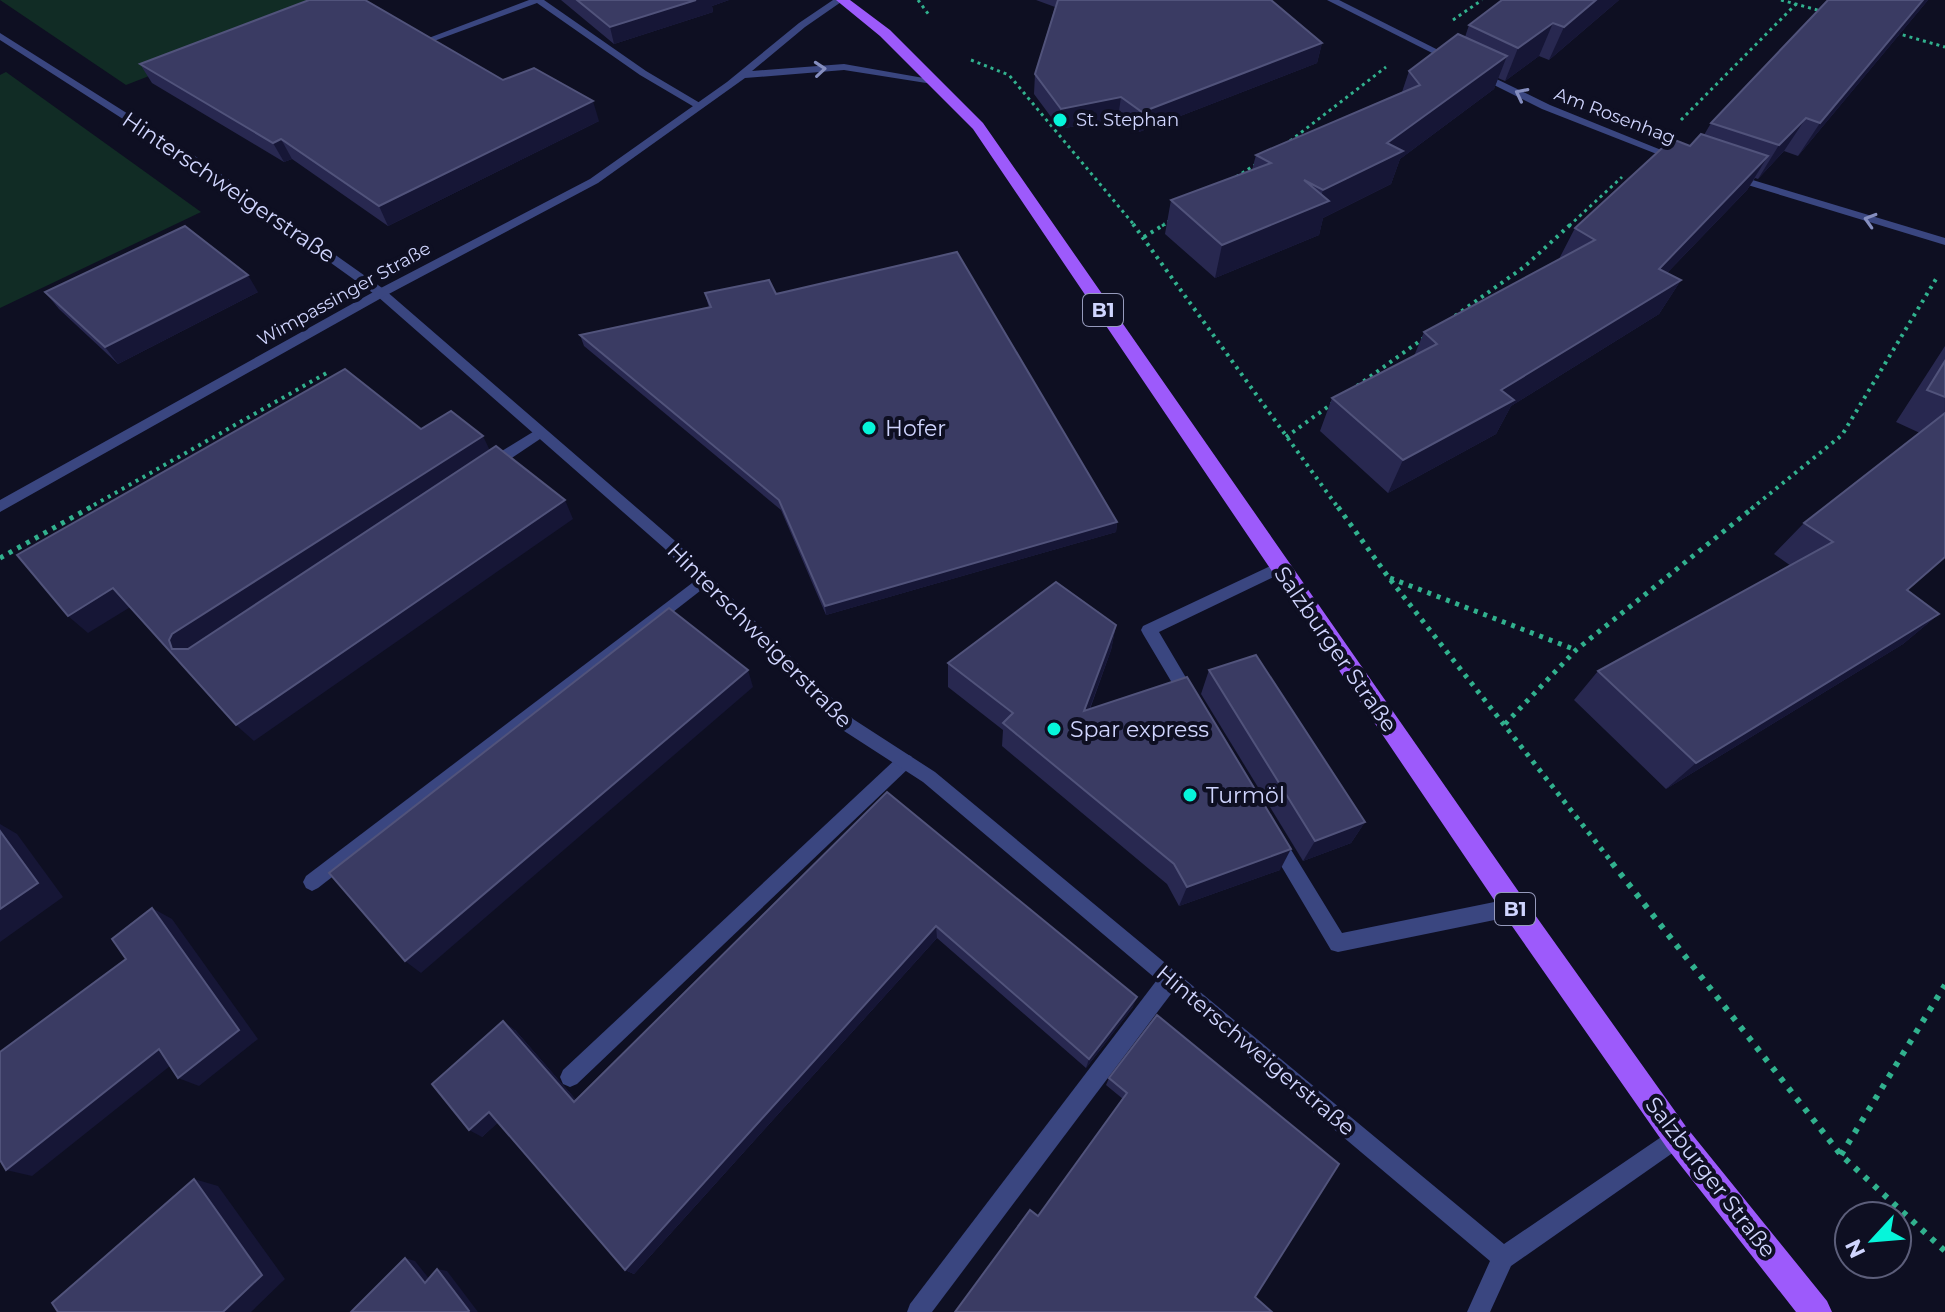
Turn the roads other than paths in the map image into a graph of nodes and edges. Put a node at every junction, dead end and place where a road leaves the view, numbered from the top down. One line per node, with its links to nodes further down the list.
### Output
1 (538, 0): 5 (street); 8 (street)
2 (841, 0): 6 (street, Wimpassinger Straße); 7 (main road, Salzburger Straße / B1)
3 (1332, 0): 9 (street, Am Rosenhag, one-way to 3)
4 (0, 36): 12 (street, Hinterschweigerstraße)
5 (431, 39)
6 (742, 75): 7 (street, one-way to 7); 8 (street, Wimpassinger Straße)
7 (935, 83): 16 (main road, Salzburger Straße / B1)
8 (700, 106): 12 (street, Wimpassinger Straße)
9 (1694, 164)
10 (1722, 173): 11 (street, one-way to 10)
11 (1945, 242)
12 (381, 293): 13 (street, Hinterschweigerstraße); 15 (street, Wimpassinger Straße)
13 (541, 432): 14 (street); 17 (street, Hinterschweigerstraße)
14 (475, 475)
15 (0, 507)
16 (1279, 568): 18 (street); 22 (main road, Salzburger Straße / B1)
17 (704, 580): 19 (street, Hinterschweigerstraße); 21 (street)
18 (1198, 712)
19 (905, 761): 23 (street, Hinterschweigerstraße); 24 (street)
20 (1264, 820): 22 (street)
21 (312, 882)
22 (1514, 907): 25 (main road, Salzburger Straße / B1)
23 (1170, 979): 26 (street, Hinterschweigerstraße); 27 (street)
24 (570, 1077)
25 (1677, 1138): 26 (street); 29 (main road, Salzburger Straße / B1)
26 (1503, 1258): 28 (street)
27 (918, 1312)
28 (1478, 1312)
29 (1816, 1312)

